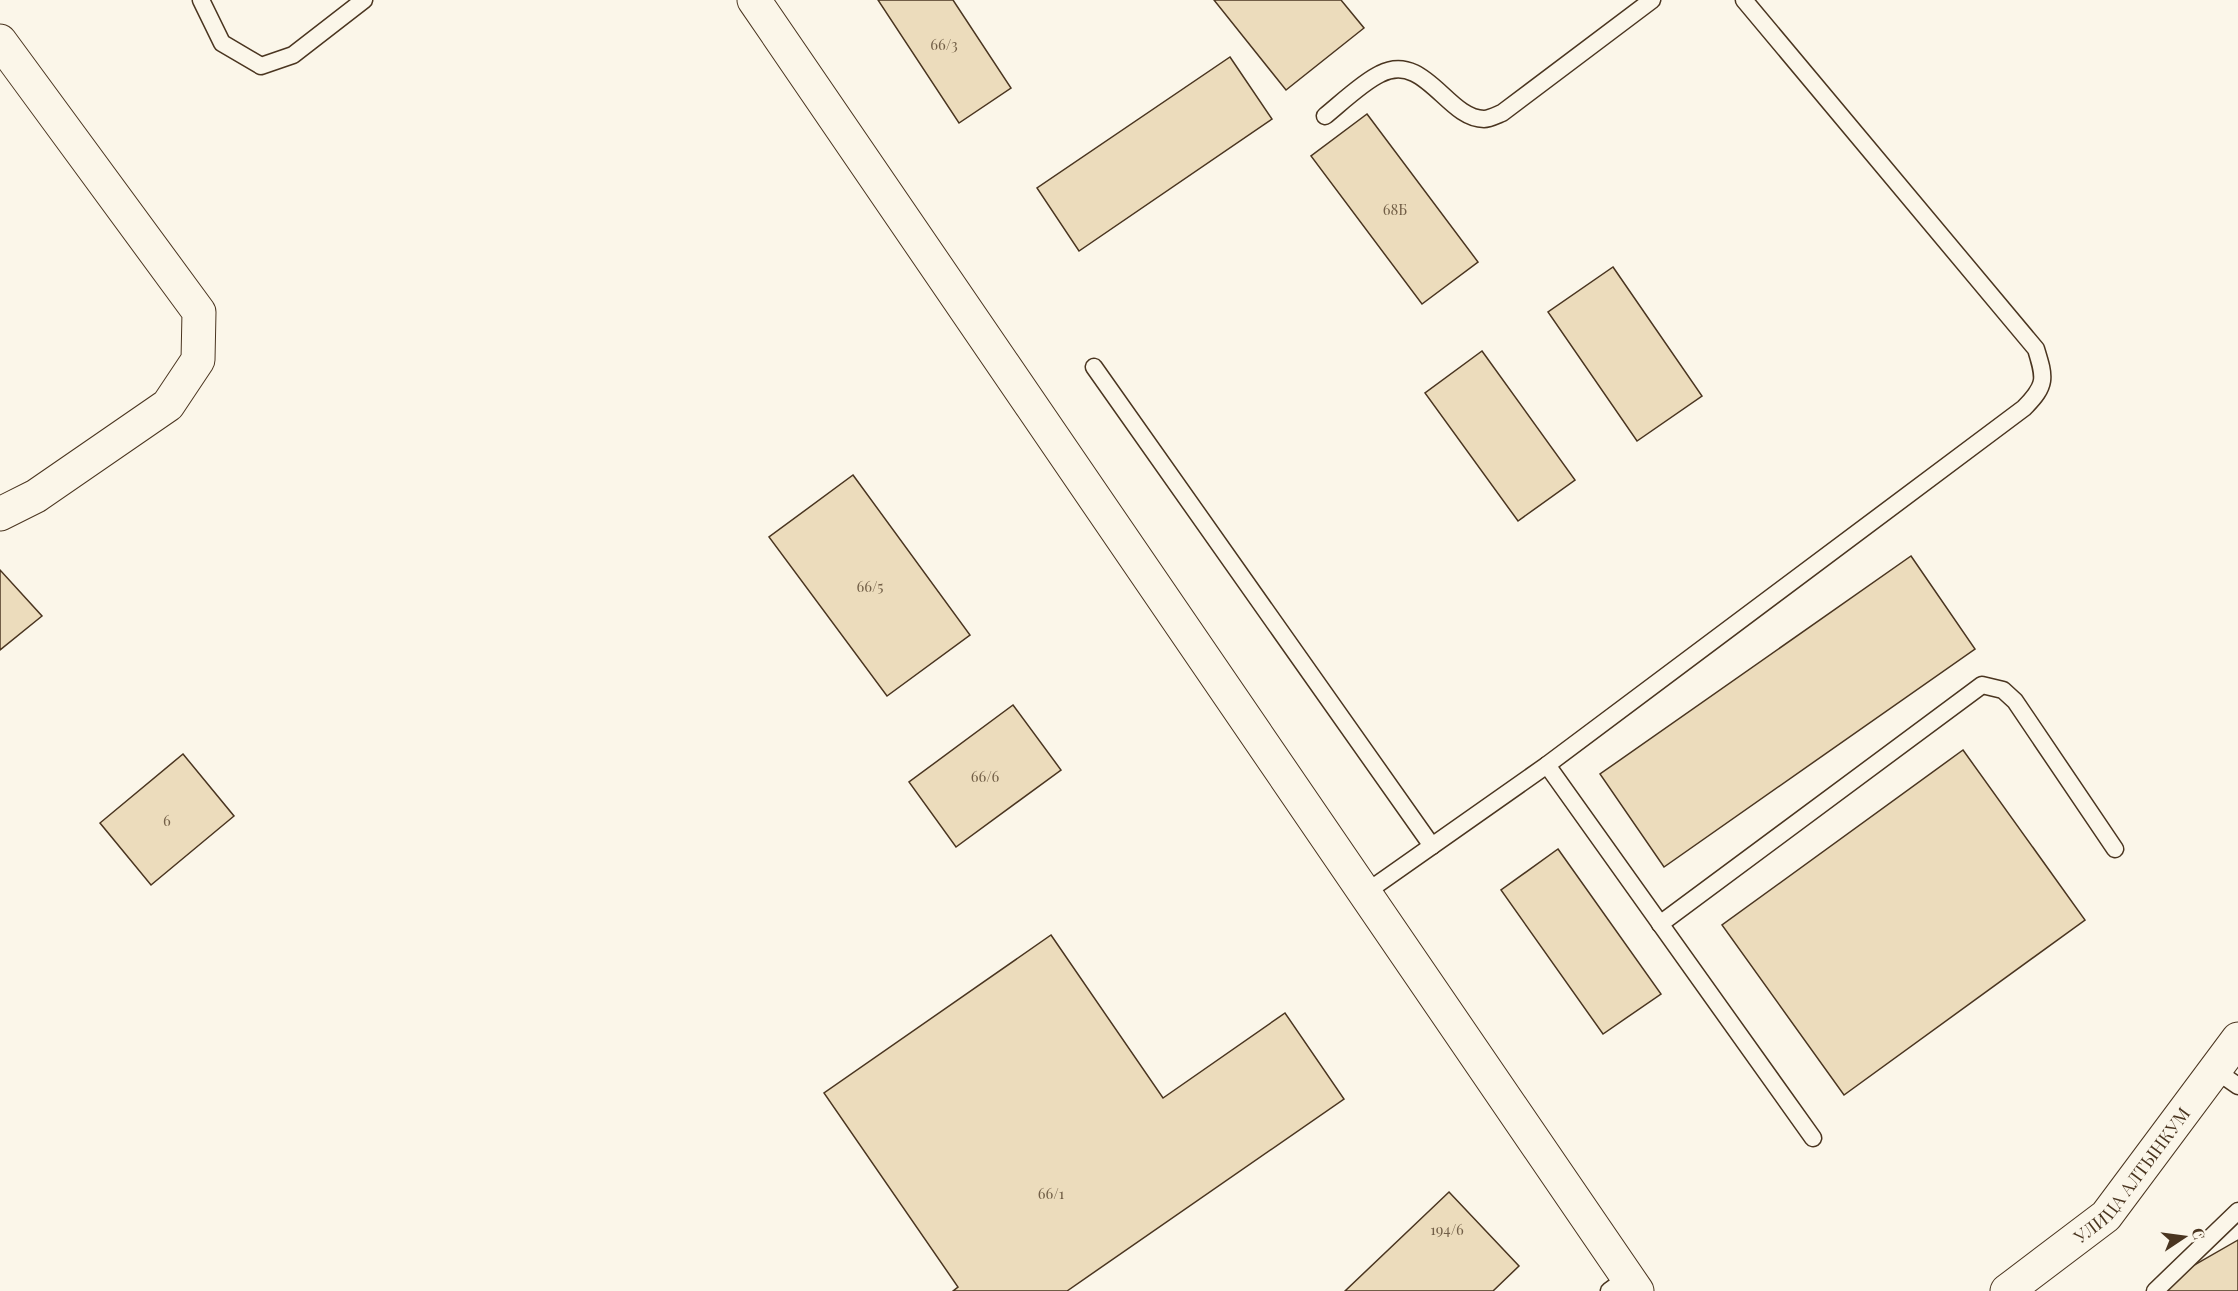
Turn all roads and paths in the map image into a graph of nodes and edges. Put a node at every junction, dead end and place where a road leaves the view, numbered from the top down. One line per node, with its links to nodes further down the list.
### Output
1 (201, 0): 2 (lane)
2 (364, 0)
3 (754, 0): 13 (street)
4 (1652, 0): 7 (lane)
5 (1744, 0): 10 (lane)
6 (0, 41): 9 (street)
7 (1325, 116)
8 (1094, 367): 11 (lane)
9 (0, 514)
10 (1547, 765): 11 (lane); 14 (lane)
11 (1432, 846): 13 (lane)
12 (2115, 849): 14 (lane)
13 (1365, 893): 19 (street)
14 (1660, 924): 17 (lane)
15 (2238, 1039): 16 (street, УЛИЦА АЛТЫНКУМ)
16 (2227, 1078): 20 (street, УЛИЦА АЛТЫНКУМ)
17 (1813, 1138)
18 (2238, 1211): 21 (lane)
19 (1625, 1286)
20 (2007, 1291)
21 (2155, 1291)

